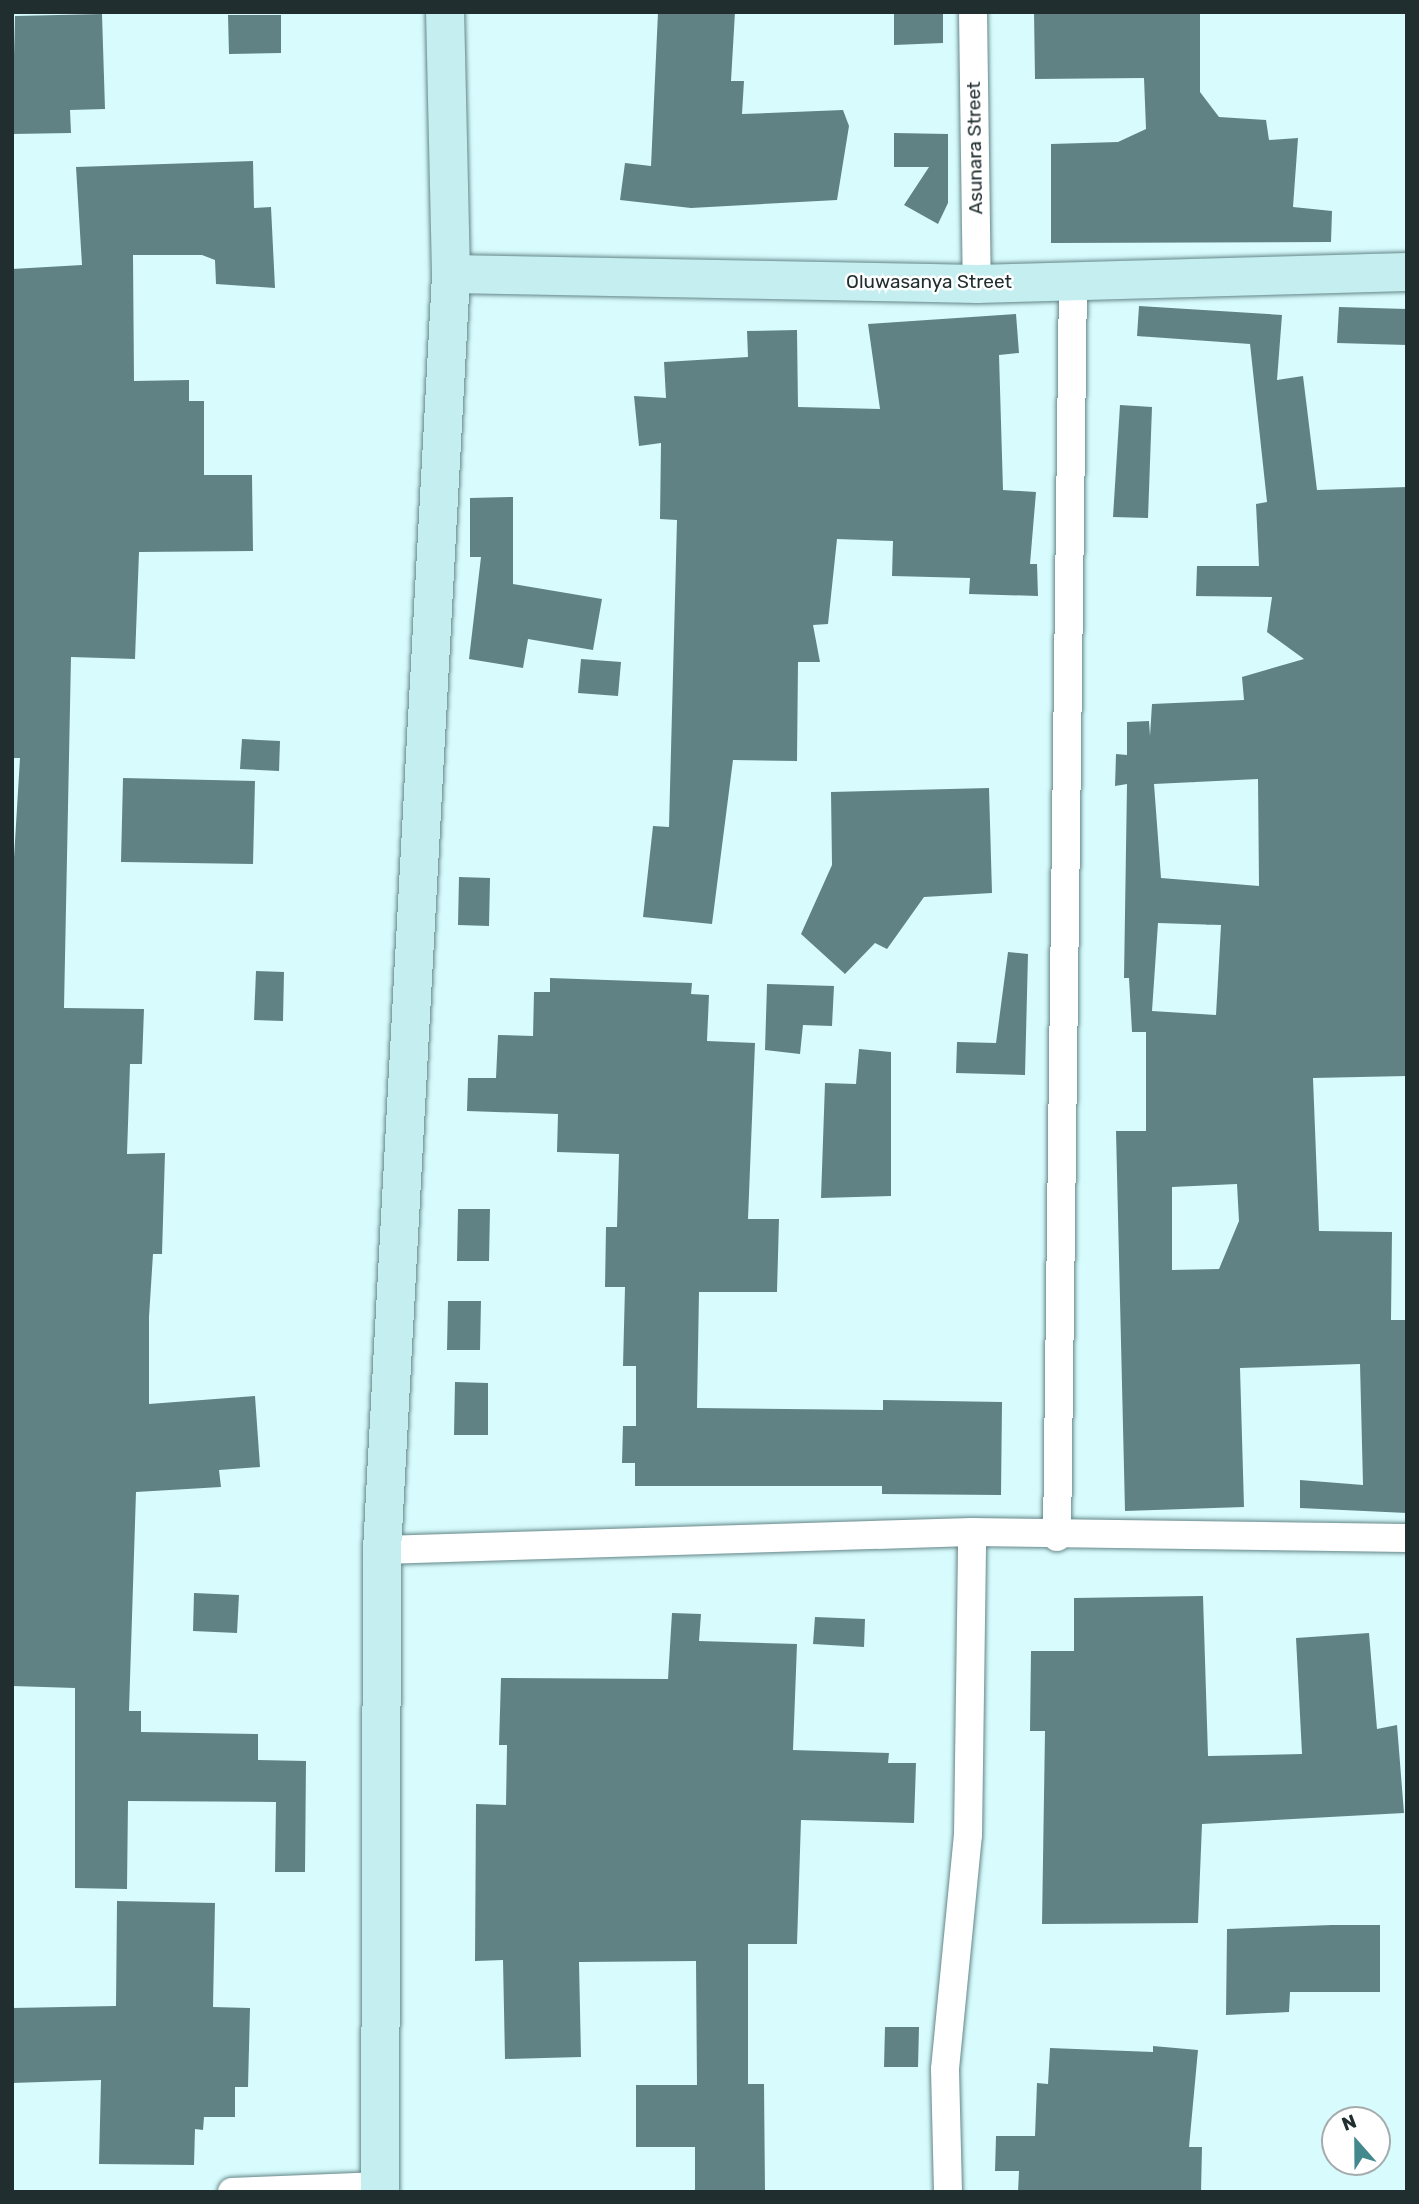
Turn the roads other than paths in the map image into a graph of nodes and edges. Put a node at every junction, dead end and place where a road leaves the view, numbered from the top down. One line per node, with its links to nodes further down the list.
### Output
1 (445, 12): 4 (street)
2 (973, 12): 6 (street, Asunara Street)
3 (1407, 272): 5 (street, Oluwasanya Street)
4 (451, 274): 6 (street, Oluwasanya Street); 10 (street)
5 (1073, 281): 6 (street, Oluwasanya Street); 8 (street)
6 (977, 284)
7 (972, 1532): 8 (street); 10 (street); 13 (street)
8 (1057, 1537): 9 (street)
9 (1407, 1538)
10 (382, 1550): 11 (street)
11 (380, 2189): 12 (street)
12 (232, 2192)
13 (948, 2192)

